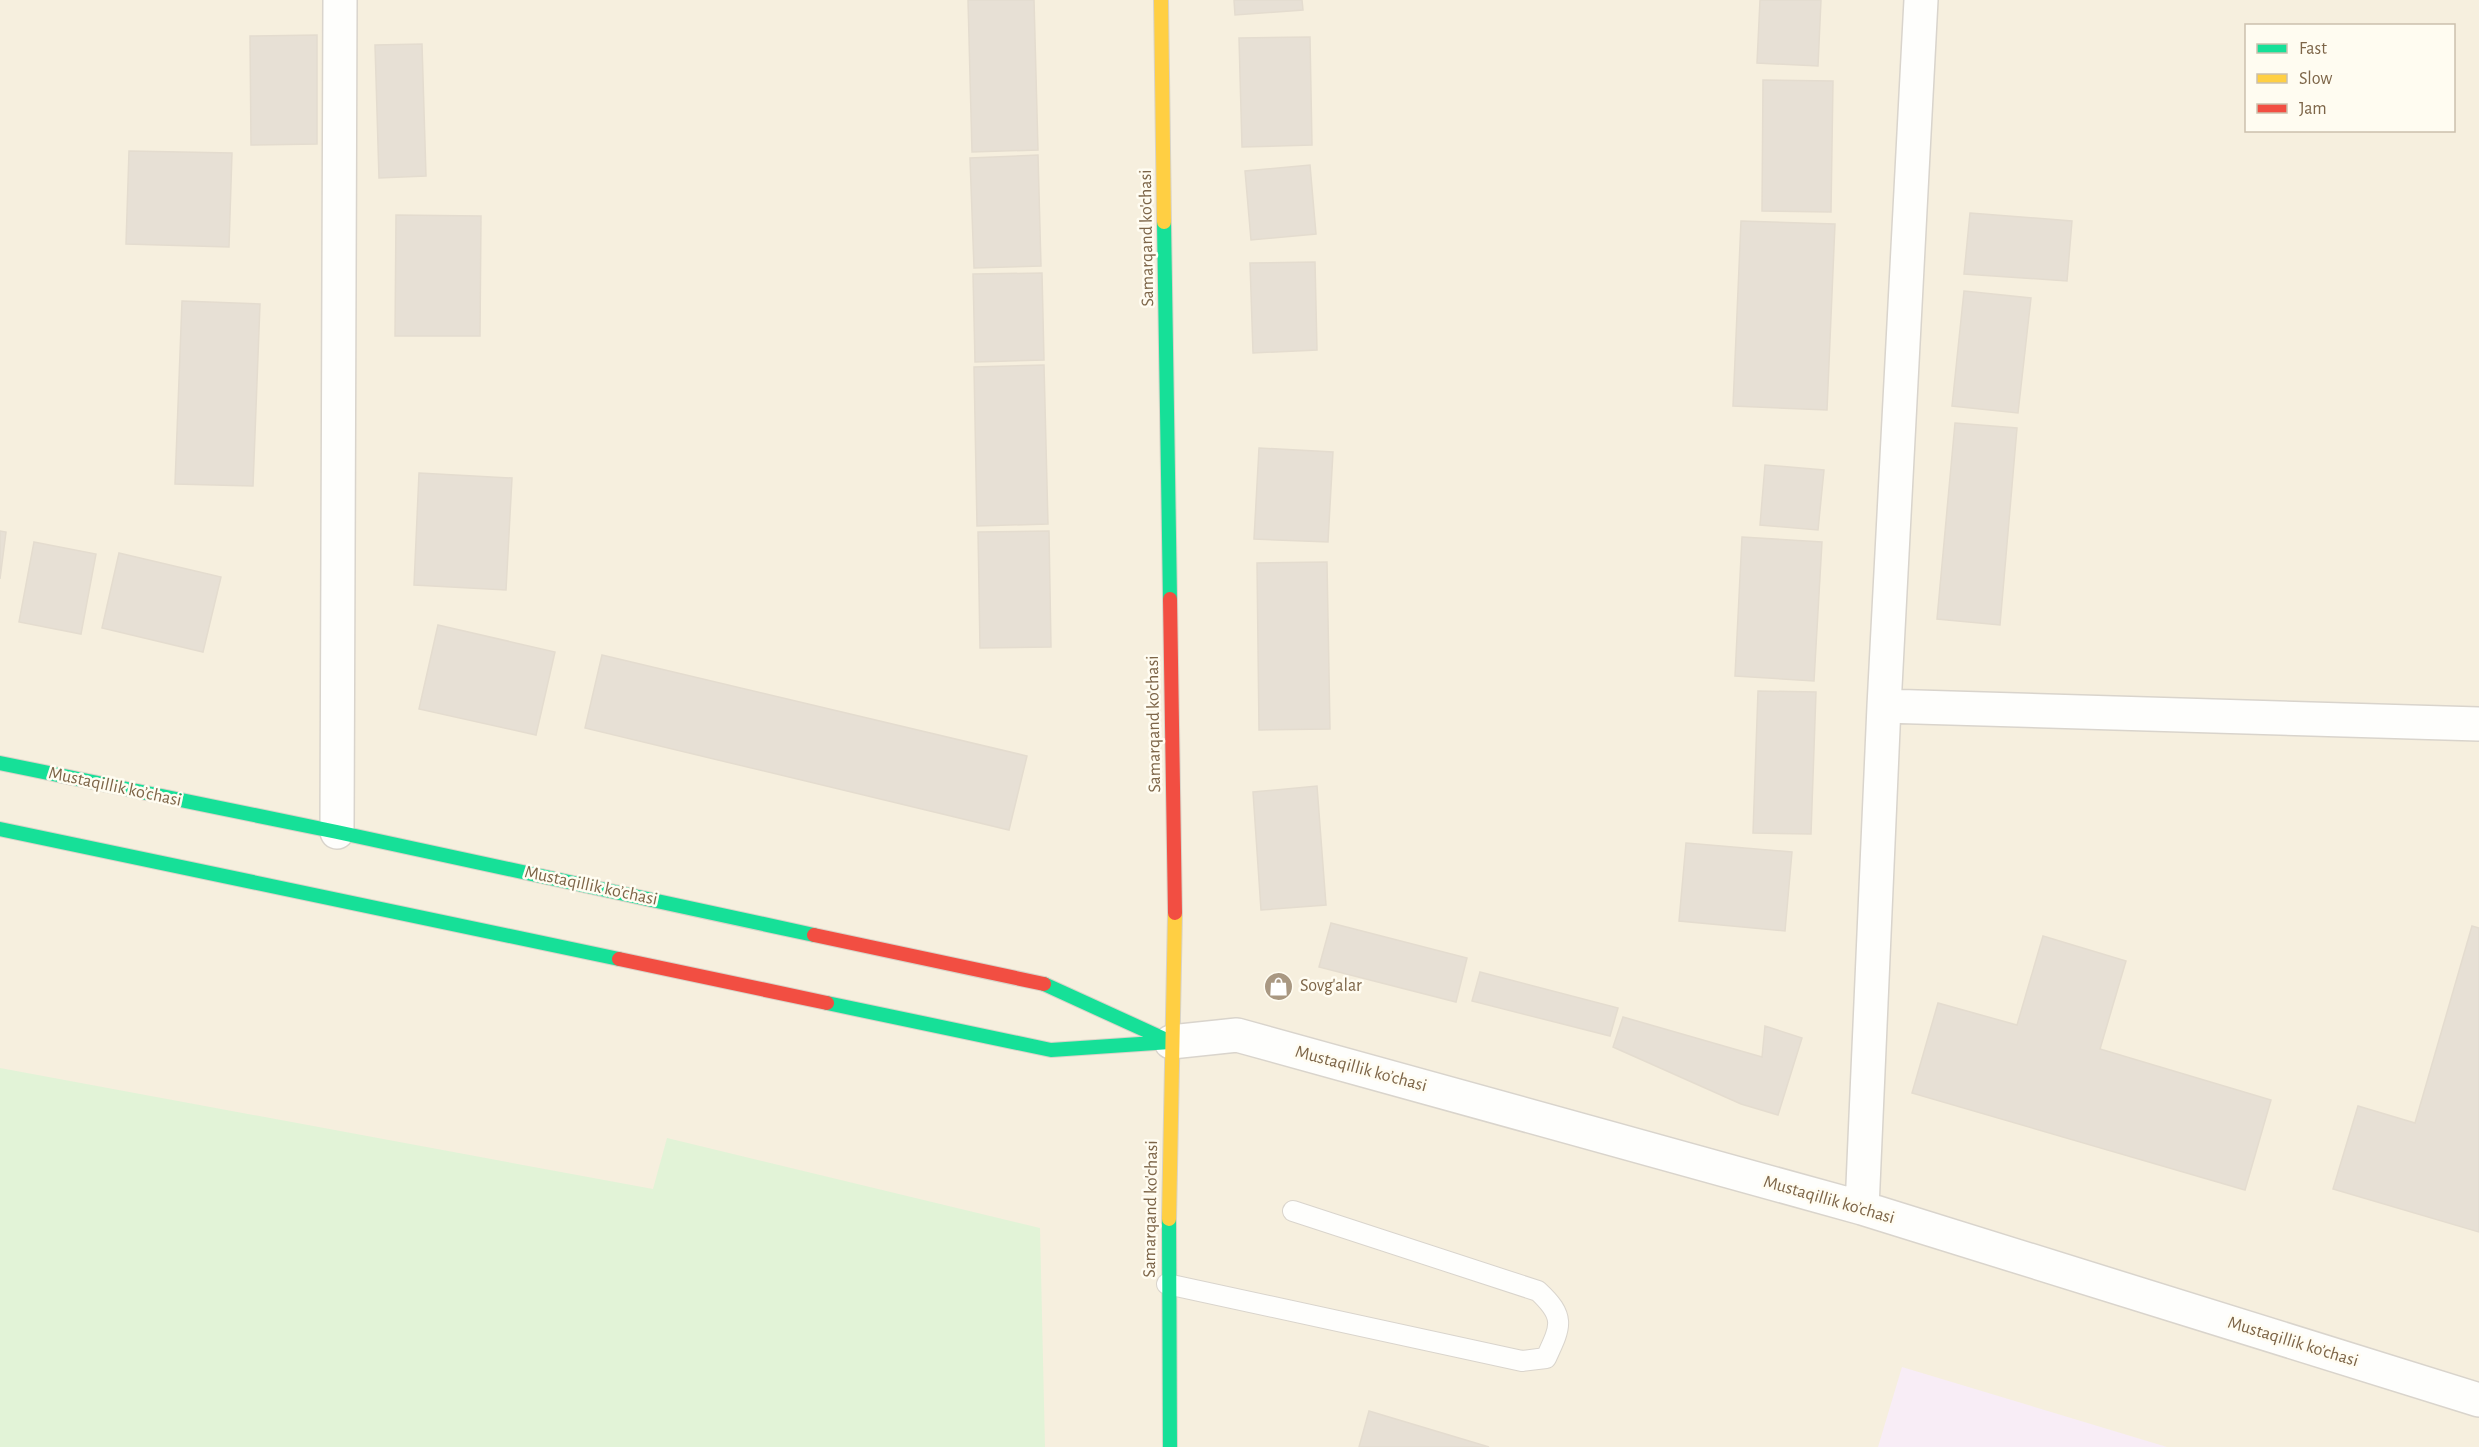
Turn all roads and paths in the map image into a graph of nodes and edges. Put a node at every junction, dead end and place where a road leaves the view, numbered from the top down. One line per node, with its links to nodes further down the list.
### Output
1 (340, 0): 8 (street)
2 (1161, 0): 9 (street, Samarqand ko'chasi)
3 (1921, 0): 4 (street)
4 (1884, 706): 5 (street); 10 (street)
5 (2479, 724)
6 (0, 763): 8 (street, Mustaqillik ko’chasi)
7 (0, 829): 9 (street, Mustaqillik ko’chasi)
8 (337, 832): 9 (street, Mustaqillik ko’chasi)
9 (1171, 1042): 10 (street, Mustaqillik ko’chasi); 12 (street, Samarqand ko'chasi)
10 (1862, 1208): 13 (street, Mustaqillik ko’chasi)
11 (1293, 1211): 12 (lane)
12 (1167, 1284): 14 (street, Samarqand ko'chasi)
13 (2479, 1400)
14 (1170, 1447)

